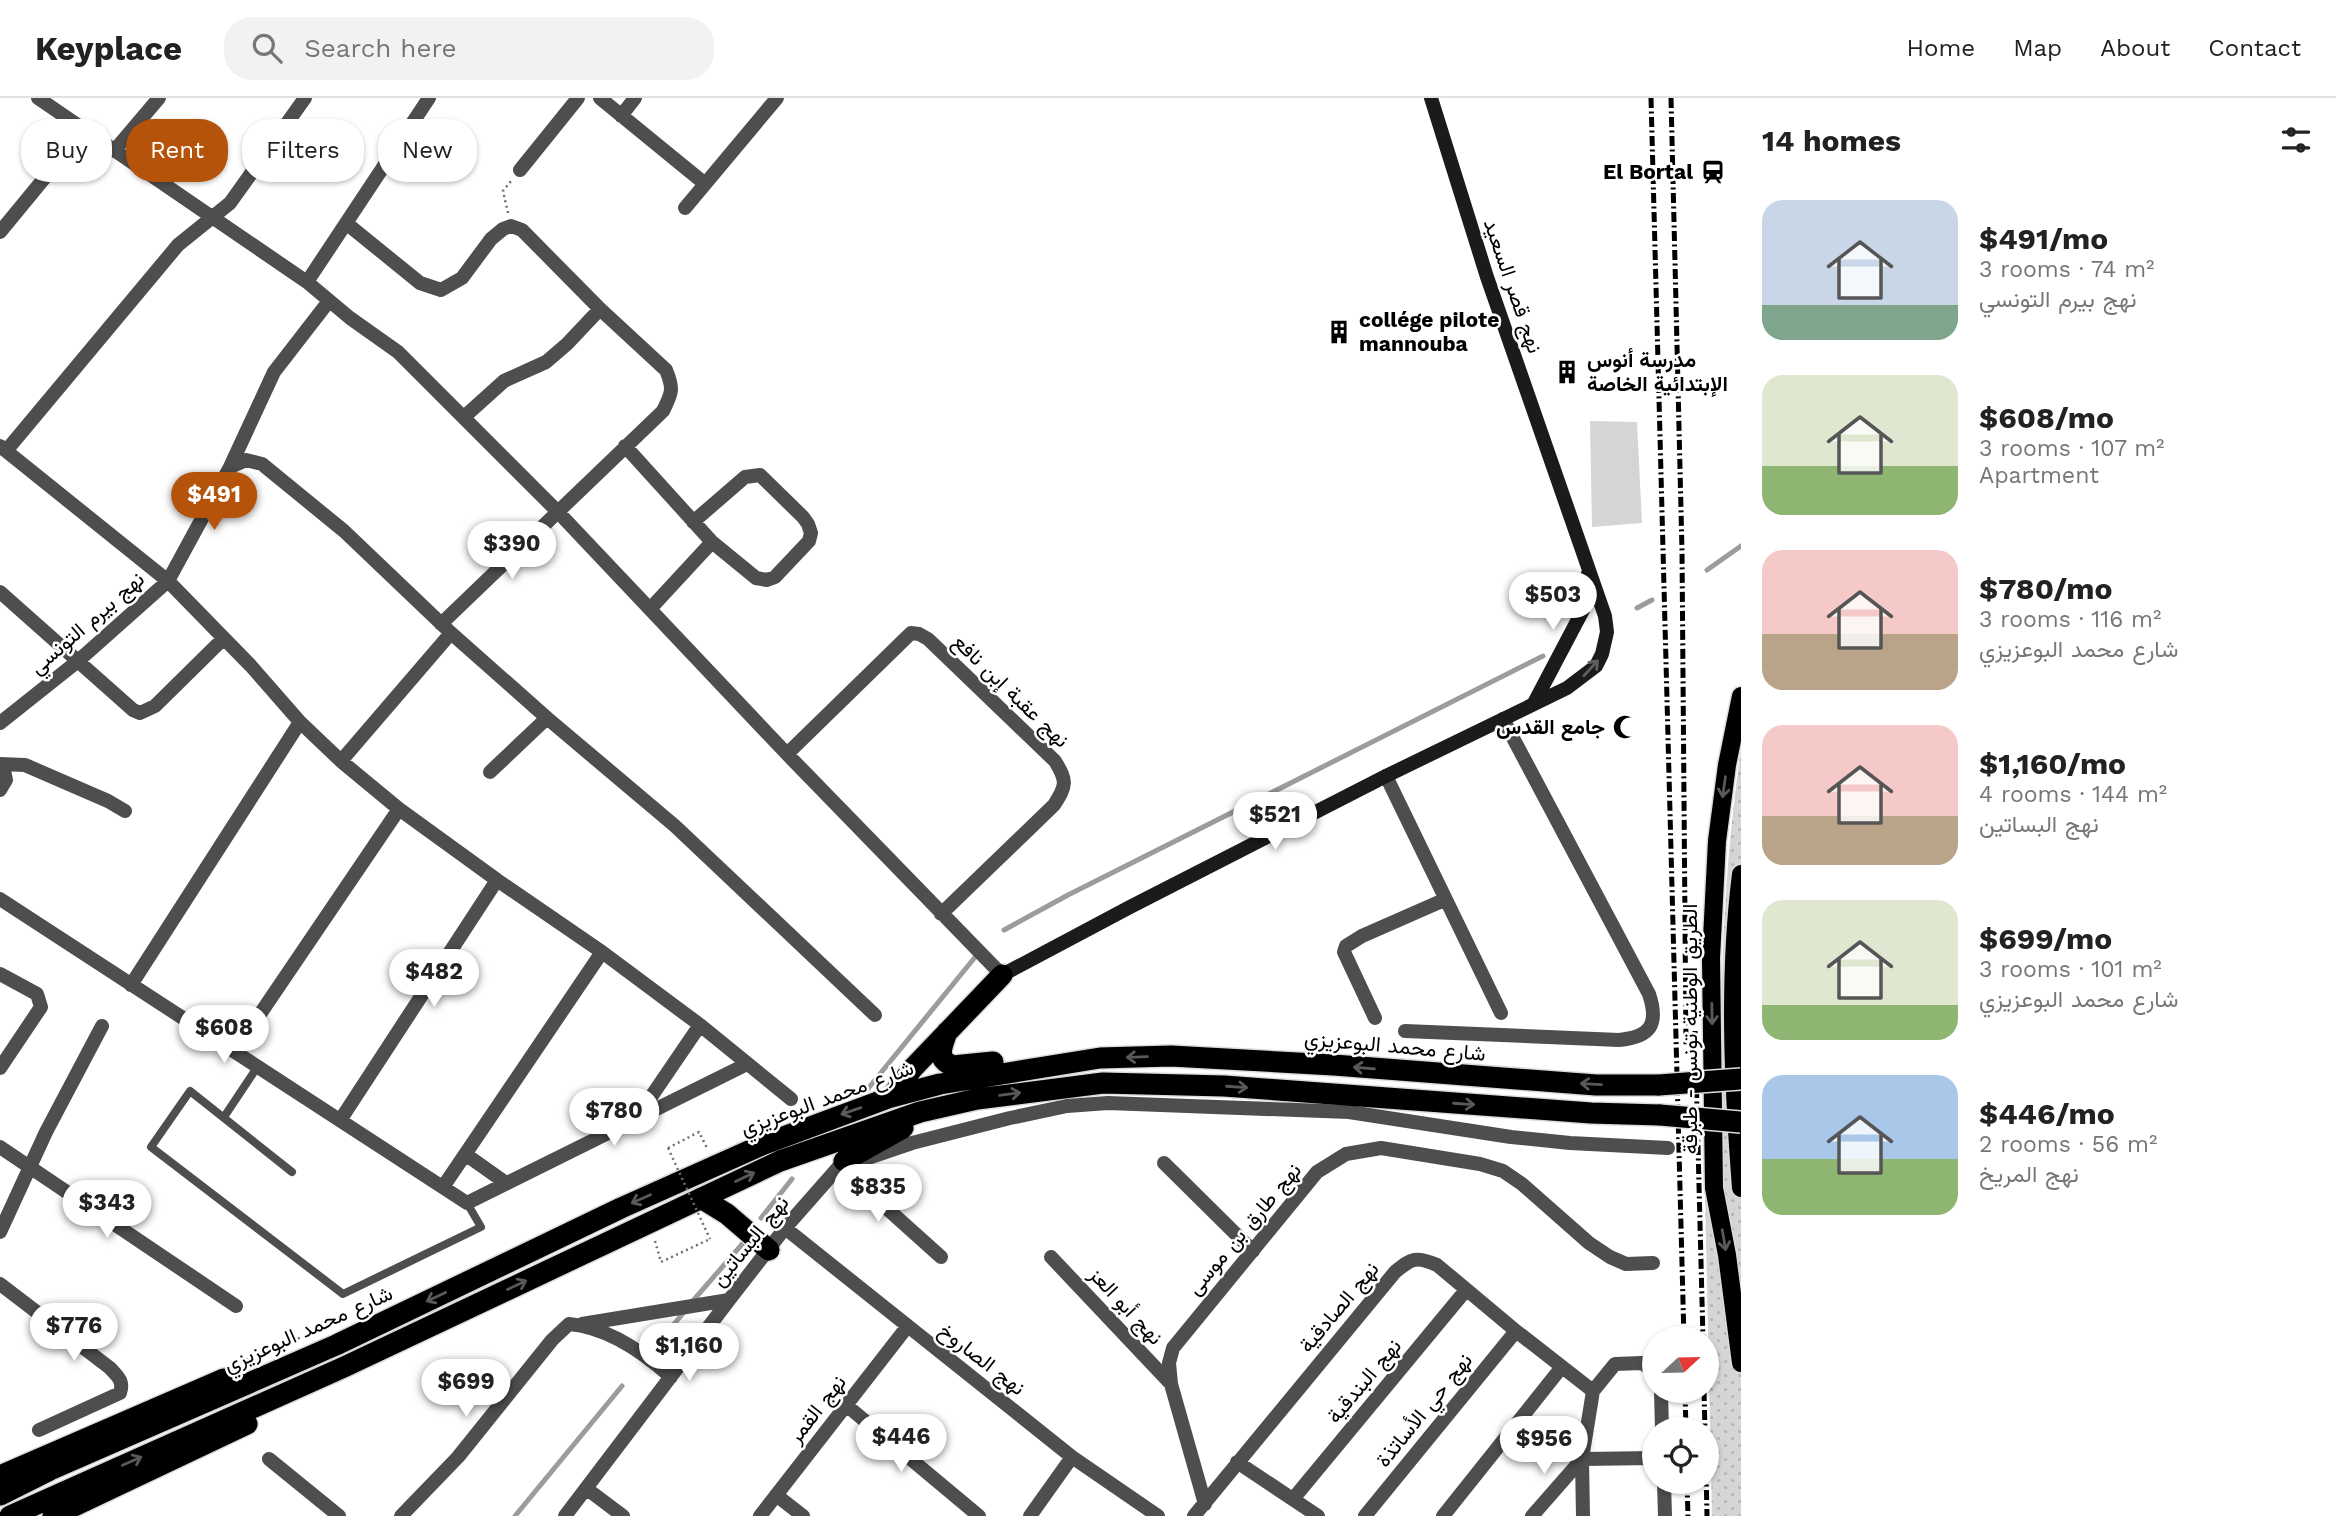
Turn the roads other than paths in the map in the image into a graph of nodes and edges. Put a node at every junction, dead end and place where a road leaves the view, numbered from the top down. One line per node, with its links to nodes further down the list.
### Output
1 (38, 98): 11 (street)
2 (159, 98): 12 (street)
3 (305, 98): 17 (street)
4 (429, 98): 18 (street)
5 (578, 98): 13 (street)
6 (600, 98): 10 (street)
7 (635, 98): 10 (street)
8 (776, 98): 15 (street)
9 (1431, 98): 30 (street, نهج قصر السعيد)
10 (621, 116): 15 (street)
11 (68, 119)
12 (114, 151): 17 (street)
13 (520, 170)
14 (41, 182): 19 (street)
15 (704, 183): 16 (street)
16 (685, 208)
17 (213, 218): 20 (street); 25 (street)
18 (346, 223): 20 (street); 22 (street)
19 (0, 232)
20 (307, 282): 21 (street)
21 (330, 302): 23 (street); 26 (street, نهج بيرم التونسي)
22 (600, 309): 23 (street); 24 (street)
23 (464, 417): 27 (street)
24 (625, 446): 27 (street); 28 (street)
25 (3, 448): 31 (street)
26 (230, 467): 31 (street, نهج بيرم التونسي); 34 (street)
27 (558, 512): 33 (street); 34 (street)
28 (693, 522): 29 (street); 29 (street)
29 (712, 542): 33 (street)
30 (1589, 566): 38 (street); 38 (street, نهج قصر السعيد, one-way to 30)
31 (168, 581): 35 (street); 36 (street, نهج بيرم التونسي)
32 (0, 592): 36 (street)
33 (650, 609): 43 (street)
34 (446, 628): 39 (street); 44 (street)
35 (223, 639): 36 (street); 41 (street)
36 (78, 661): 42 (street, نهج بيرم التونسي)
37 (1741, 696): 112 (main road, الطريق الوطنية تونس - طبرقة, one-way to 112)
38 (1534, 703): 40 (street, نهج قصر السعيد)
39 (547, 718): 46 (street); 61 (street)
40 (1503, 719): 47 (street, نهج قصر السعيد); 65 (street)
41 (300, 722): 44 (street); 59 (street)
42 (0, 723)
43 (787, 754): 55 (street); 55 (street, نهج عقبة إبن نافع)
44 (341, 761): 49 (street)
45 (0, 764): 48 (street); 50 (street)
46 (490, 772)
47 (1386, 776): 54 (street); 58 (street, نهج قصر السعيد)
48 (0, 790)
49 (399, 809): 52 (street); 67 (street)
50 (125, 811)
51 (1741, 874): 92 (main road, الطريق الوطنية تونس - طبرقة)
52 (498, 880): 56 (street); 82 (street)
53 (0, 899): 59 (street)
54 (1444, 900): 60 (street); 62 (street)
55 (942, 914): 58 (street)
56 (602, 952): 63 (street); 86 (street)
57 (0, 974): 71 (street)
58 (1002, 975): 66 (highway)
59 (131, 985): 67 (street)
60 (1501, 1013)
61 (875, 1015)
62 (1375, 1018)
63 (700, 1024): 69 (street); 80 (street)
64 (102, 1026): 89 (street)
65 (1405, 1031)
66 (947, 1032): 68 (highway); 75 (highway)
67 (235, 1051): 70 (street)
68 (1100, 1058): 73 (highway, شارع محمد البوعزيزي, one-way to 68); 75 (highway, شارع محمد البوعزيزي)
69 (747, 1064): 76 (street); 80 (street)
70 (258, 1066): 81 (lane); 82 (street)
71 (0, 1068)
72 (1741, 1079): 73 (highway, bridge)
73 (1659, 1085): 74 (highway, شارع محمد البوعزيزي, bridge)
74 (1741, 1090)
75 (891, 1097): 110 (highway, شارع محمد البوعزيزي, one-way to 110)
76 (791, 1099)
77 (977, 1099): 79 (highway, شارع محمد البوعزيزي, one-way to 79); 88 (highway); 94 (highway, شارع محمد البوعزيزي, one-way to 77)
78 (1741, 1114): 79 (highway, شارع محمد البوعزيزي, bridge)
79 (1660, 1115): 83 (highway, bridge)
80 (637, 1117): 91 (street)
81 (224, 1118): 90 (lane); 95 (lane)
82 (341, 1119): 93 (street)
83 (1741, 1122)
84 (0, 1147): 89 (street)
85 (1668, 1148): 88 (street)
86 (465, 1154): 91 (street); 93 (street)
87 (1164, 1163): 99 (street)
88 (842, 1165): 96 (street, نهج البساتين); 100 (street)
89 (30, 1168): 97 (street); 106 (street)
90 (292, 1172)
91 (506, 1183): 95 (street)
92 (1741, 1185)
93 (443, 1186): 95 (street)
94 (701, 1198): 98 (highway); 113 (highway, شارع محمد البوعزيزي, one-way to 94)
95 (467, 1203)
96 (785, 1228): 98 (street, نهج البساتين); 108 (street, نهج الصاروخ)
97 (0, 1232)
98 (769, 1250): 105 (street, نهج البساتين)
99 (1253, 1251): 102 (street, نهج طارق بن موسى); 116 (street, نهج طارق بن موسى)
100 (941, 1257)
101 (1051, 1257): 116 (street, نهج أبو العز)
102 (1653, 1263)
103 (0, 1284): 119 (street)
104 (1466, 1290): 109 (street, نهج الصادقية); 124 (street, نهج الصادقية); 130 (street, نهج البندقية)
105 (729, 1300): 107 (street); 115 (street, نهج البساتين)
106 (236, 1306)
107 (575, 1325): 115 (street); 135 (street)
108 (907, 1327): 118 (street, نهج القمر); 120 (street, نهج الصاروخ)
109 (1516, 1331): 114 (street, نهج الصادقية); 145 (street, نهج حي الأساتذة)
110 (336, 1345): 125 (highway); 128 (highway, شارع محمد البوعزيزي)
111 (1642, 1363): 117 (street)
112 (1741, 1363)
113 (344, 1367): 132 (highway, شارع محمد البوعزيزي, one-way to 113); 133 (highway)
114 (1561, 1368): 117 (street, نهج الصادقية); 146 (street)
115 (671, 1377): 126 (street, نهج البساتين)
116 (1171, 1384): 131 (street, نهج طارق بن موسى)
117 (1593, 1391): 123 (street)
118 (846, 1405): 129 (street, نهج القمر); 140 (street)
119 (39, 1430)
120 (1072, 1457): 141 (street); 142 (street, نهج الصاروخ)
121 (1642, 1458): 123 (street)
122 (269, 1459): 134 (street)
123 (1582, 1460): 147 (street); 148 (street)
124 (1237, 1462): 130 (street); 131 (street, نهج الصادقية)
125 (0, 1476)
126 (587, 1489): 136 (street, نهج البساتين); 137 (street)
127 (1664, 1494): 149 (street)
128 (0, 1495)
129 (776, 1495): 138 (street, نهج القمر); 139 (street)
130 (1293, 1499): 144 (street)
131 (1205, 1504): 143 (street, نهج الصادقية)
132 (10, 1516)
133 (53, 1516)
134 (339, 1516)
135 (401, 1516)
136 (565, 1516)
137 (623, 1516)
138 (760, 1516)
139 (803, 1516)
140 (979, 1516)
141 (1030, 1516)
142 (1158, 1516)
143 (1194, 1516)
144 (1318, 1516)
145 (1365, 1516)
146 (1443, 1516)
147 (1532, 1516)
148 (1583, 1516)
149 (1665, 1516)

